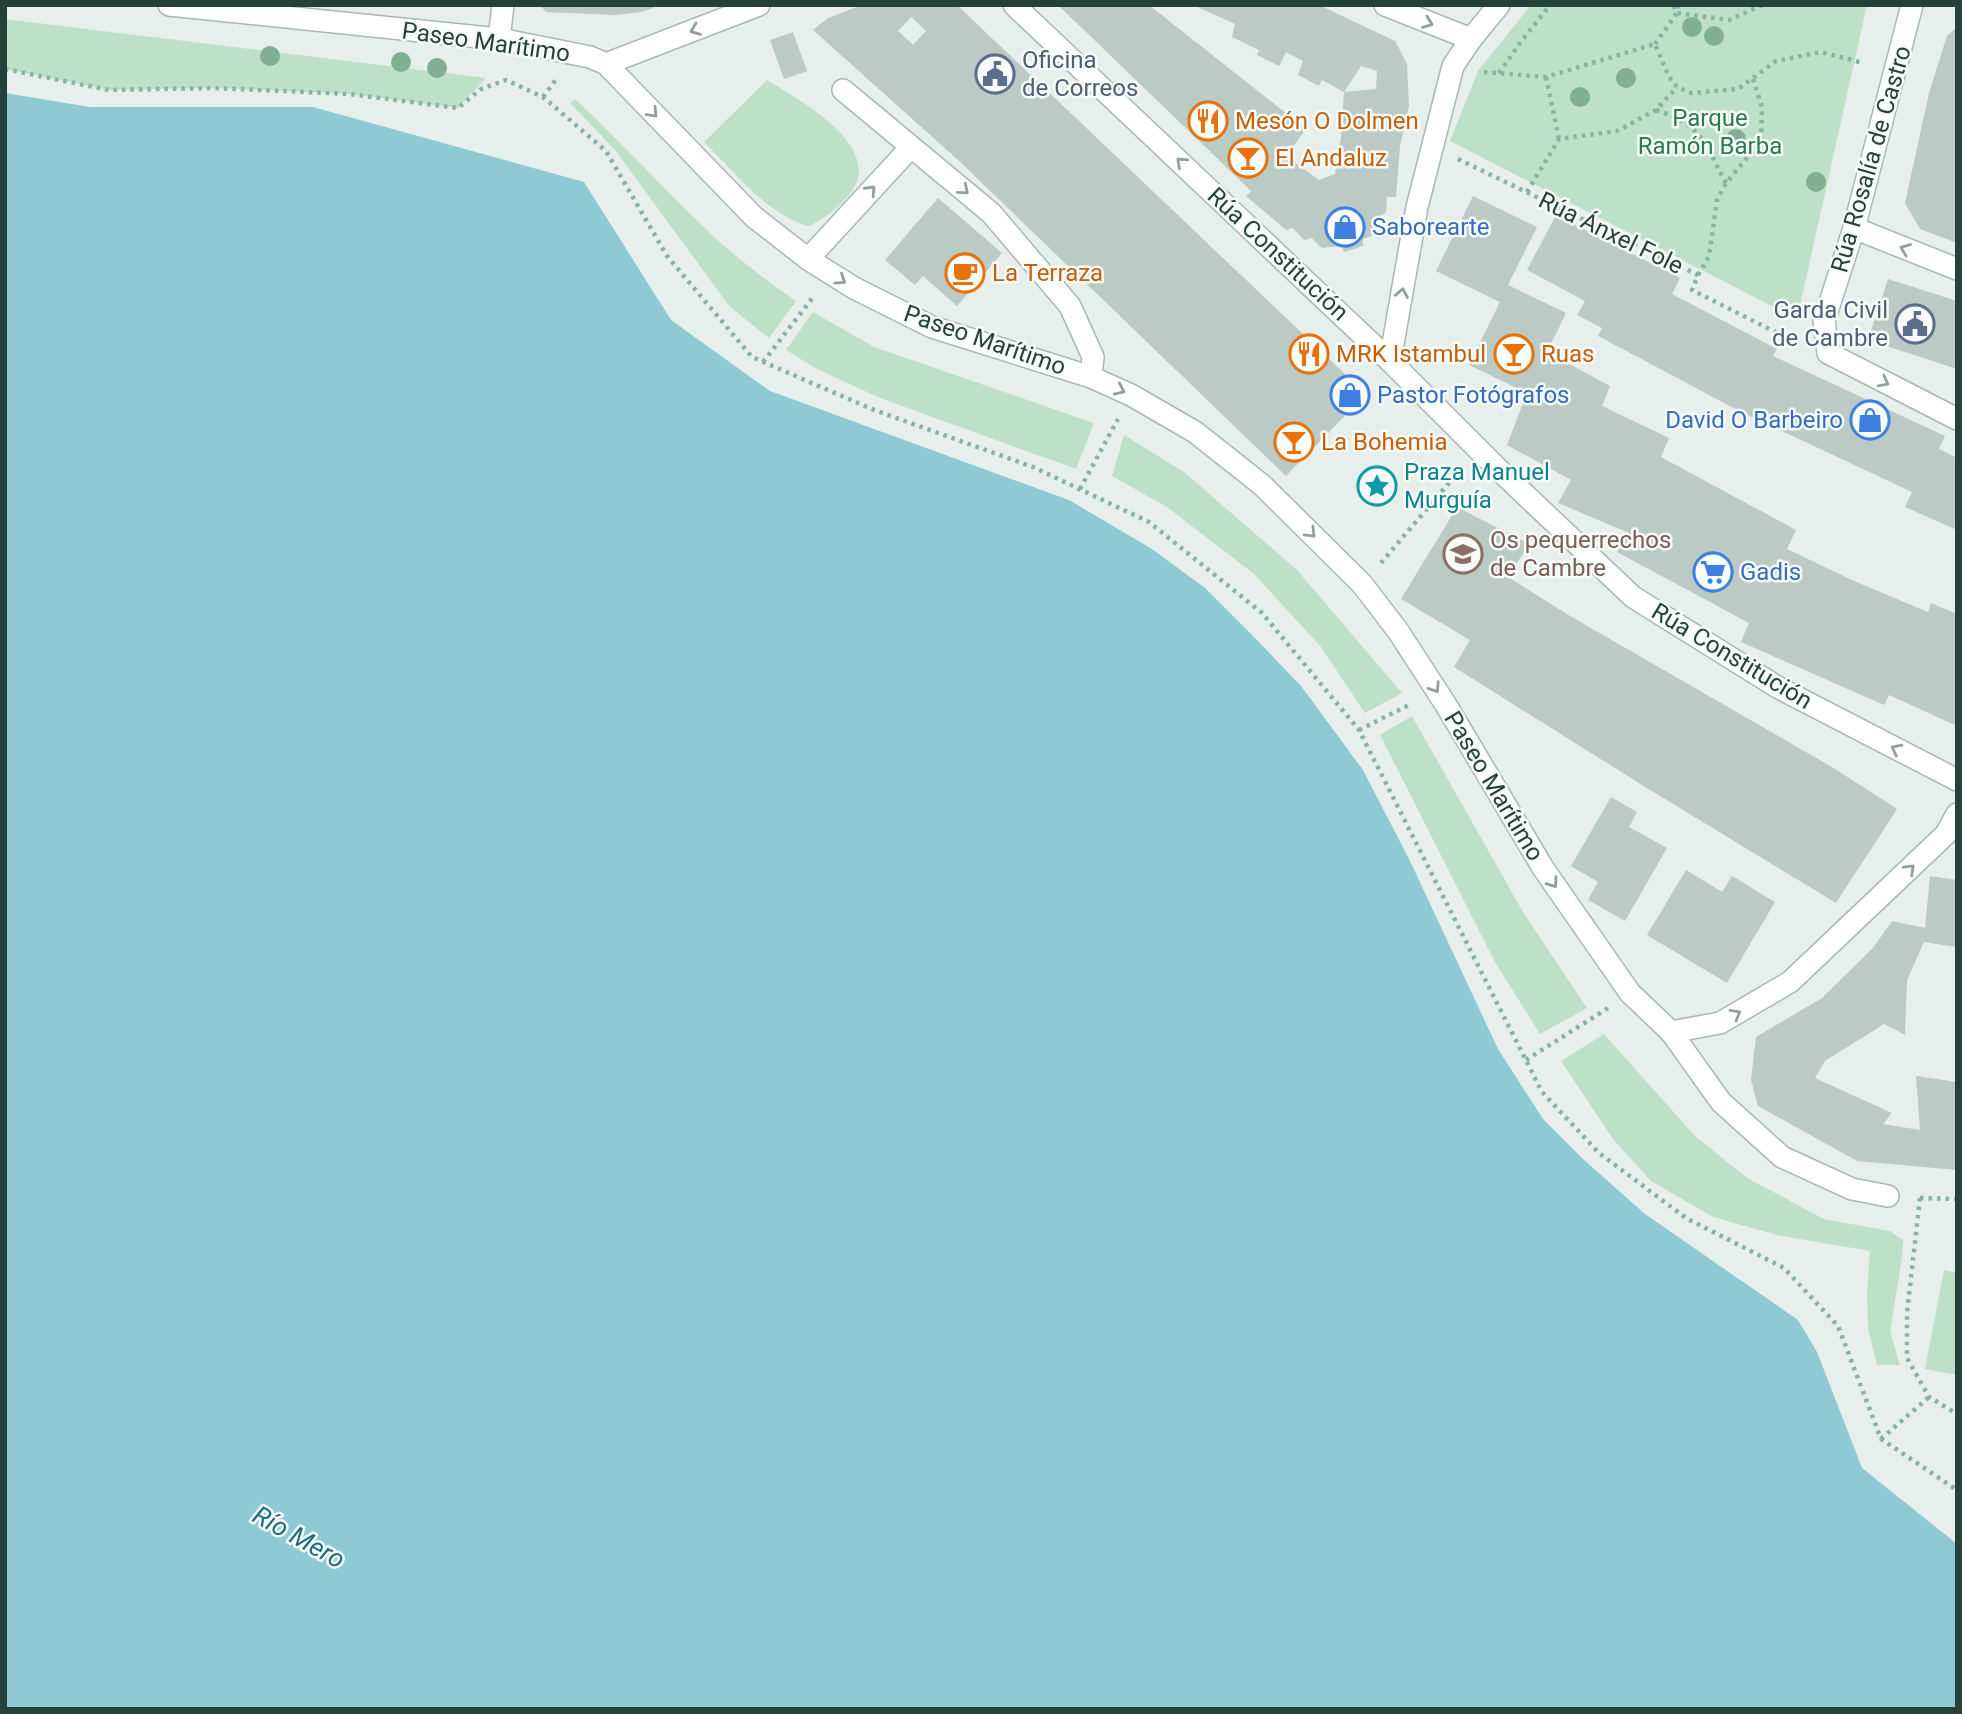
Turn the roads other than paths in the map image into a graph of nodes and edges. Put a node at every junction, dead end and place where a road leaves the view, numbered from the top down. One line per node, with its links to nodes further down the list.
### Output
1 (169, 5): 8 (street, Paseo Marítimo)
2 (503, 5): 8 (street)
3 (759, 5): 10 (street, one-way to 10)
4 (1014, 5): 16 (street, Rúa Constitución, one-way to 4)
5 (1385, 5): 9 (street, one-way to 9)
6 (1499, 5): 9 (street)
7 (1912, 5): 13 (street, Rúa Rosalía de Castro)
8 (499, 39): 10 (street, Paseo Marítimo)
9 (1471, 39): 16 (street, one-way to 9)
10 (606, 64): 14 (street, Paseo Marítimo, one-way to 14)
11 (843, 90): 12 (street, Paseo Marítimo)
12 (911, 147): 14 (street, one-way to 12); 17 (street, Paseo Marítimo, one-way to 17)
13 (1854, 228): 15 (street, one-way to 13); 18 (street, Rúa Rosalía de Castro, one-way to 18)
14 (808, 259): 17 (street, Paseo Marítimo, one-way to 17)
15 (1957, 269)
16 (1390, 361): 19 (street, Rúa Constitución, one-way to 16)
17 (1091, 377): 21 (street, Paseo Marítimo, one-way to 21)
18 (1957, 419)
19 (1957, 780)
20 (1957, 814): 21 (street, one-way to 20)
21 (1671, 1032): 22 (street, Paseo Marítimo)
22 (1888, 1196)

